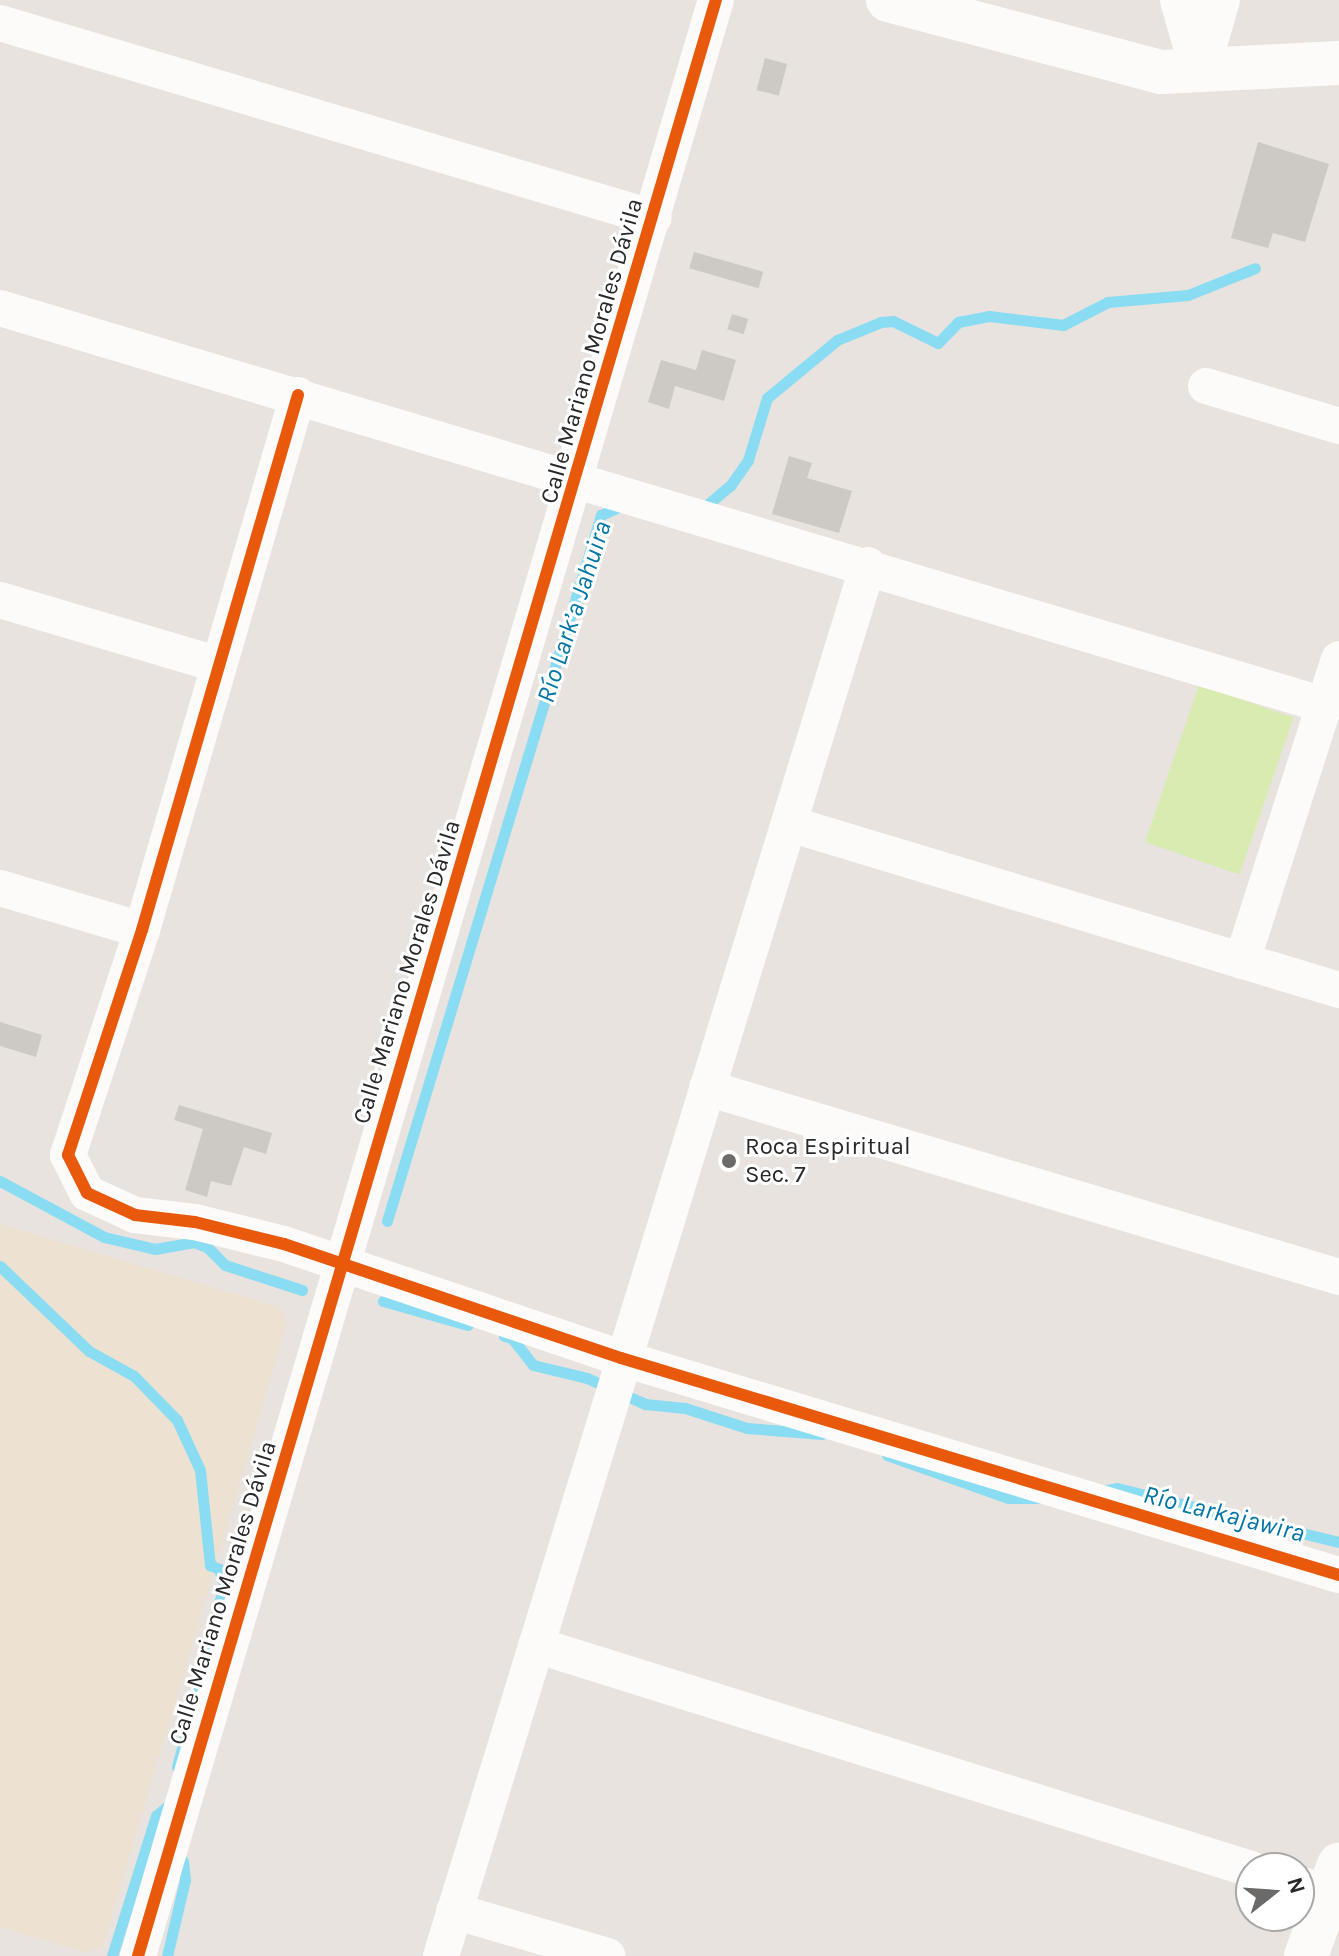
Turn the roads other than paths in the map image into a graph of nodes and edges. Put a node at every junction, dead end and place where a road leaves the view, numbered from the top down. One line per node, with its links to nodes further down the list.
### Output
1 (716, 0): 8 (street, Calle Mariano Morales Dávila)
2 (888, 0): 7 (street)
3 (1182, 0): 7 (street)
4 (1222, 0): 7 (street)
5 (0, 23): 8 (street)
6 (1339, 63): 7 (street)
7 (1202, 70)
8 (654, 218): 13 (street, Calle Mariano Morales Dávila)
9 (0, 308): 11 (street)
10 (1206, 386): 12 (street)
11 (298, 395): 13 (street); 17 (street)
12 (1339, 426)
13 (577, 479): 14 (street); 25 (street, Calle Mariano Morales Dávila)
14 (868, 565): 18 (street); 19 (street)
15 (0, 600): 17 (street)
16 (1339, 659): 18 (street)
17 (219, 665): 21 (street)
18 (1324, 705): 22 (street)
19 (790, 824): 22 (street); 24 (street)
20 (0, 888): 21 (street)
21 (142, 930): 25 (street)
22 (1242, 961): 23 (street)
23 (1339, 990)
24 (707, 1088): 26 (street); 27 (street)
25 (342, 1267): 27 (street); 33 (street, Calle Mariano Morales Dávila)
26 (1339, 1277)
27 (621, 1358): 28 (street); 29 (street)
28 (1339, 1575)
29 (536, 1645): 30 (street); 32 (street)
30 (1235, 1864)
31 (1322, 1881): 36 (street)
32 (454, 1911): 34 (street); 35 (street)
33 (138, 1956)
34 (441, 1956)
35 (608, 1956)
36 (1306, 1956)

